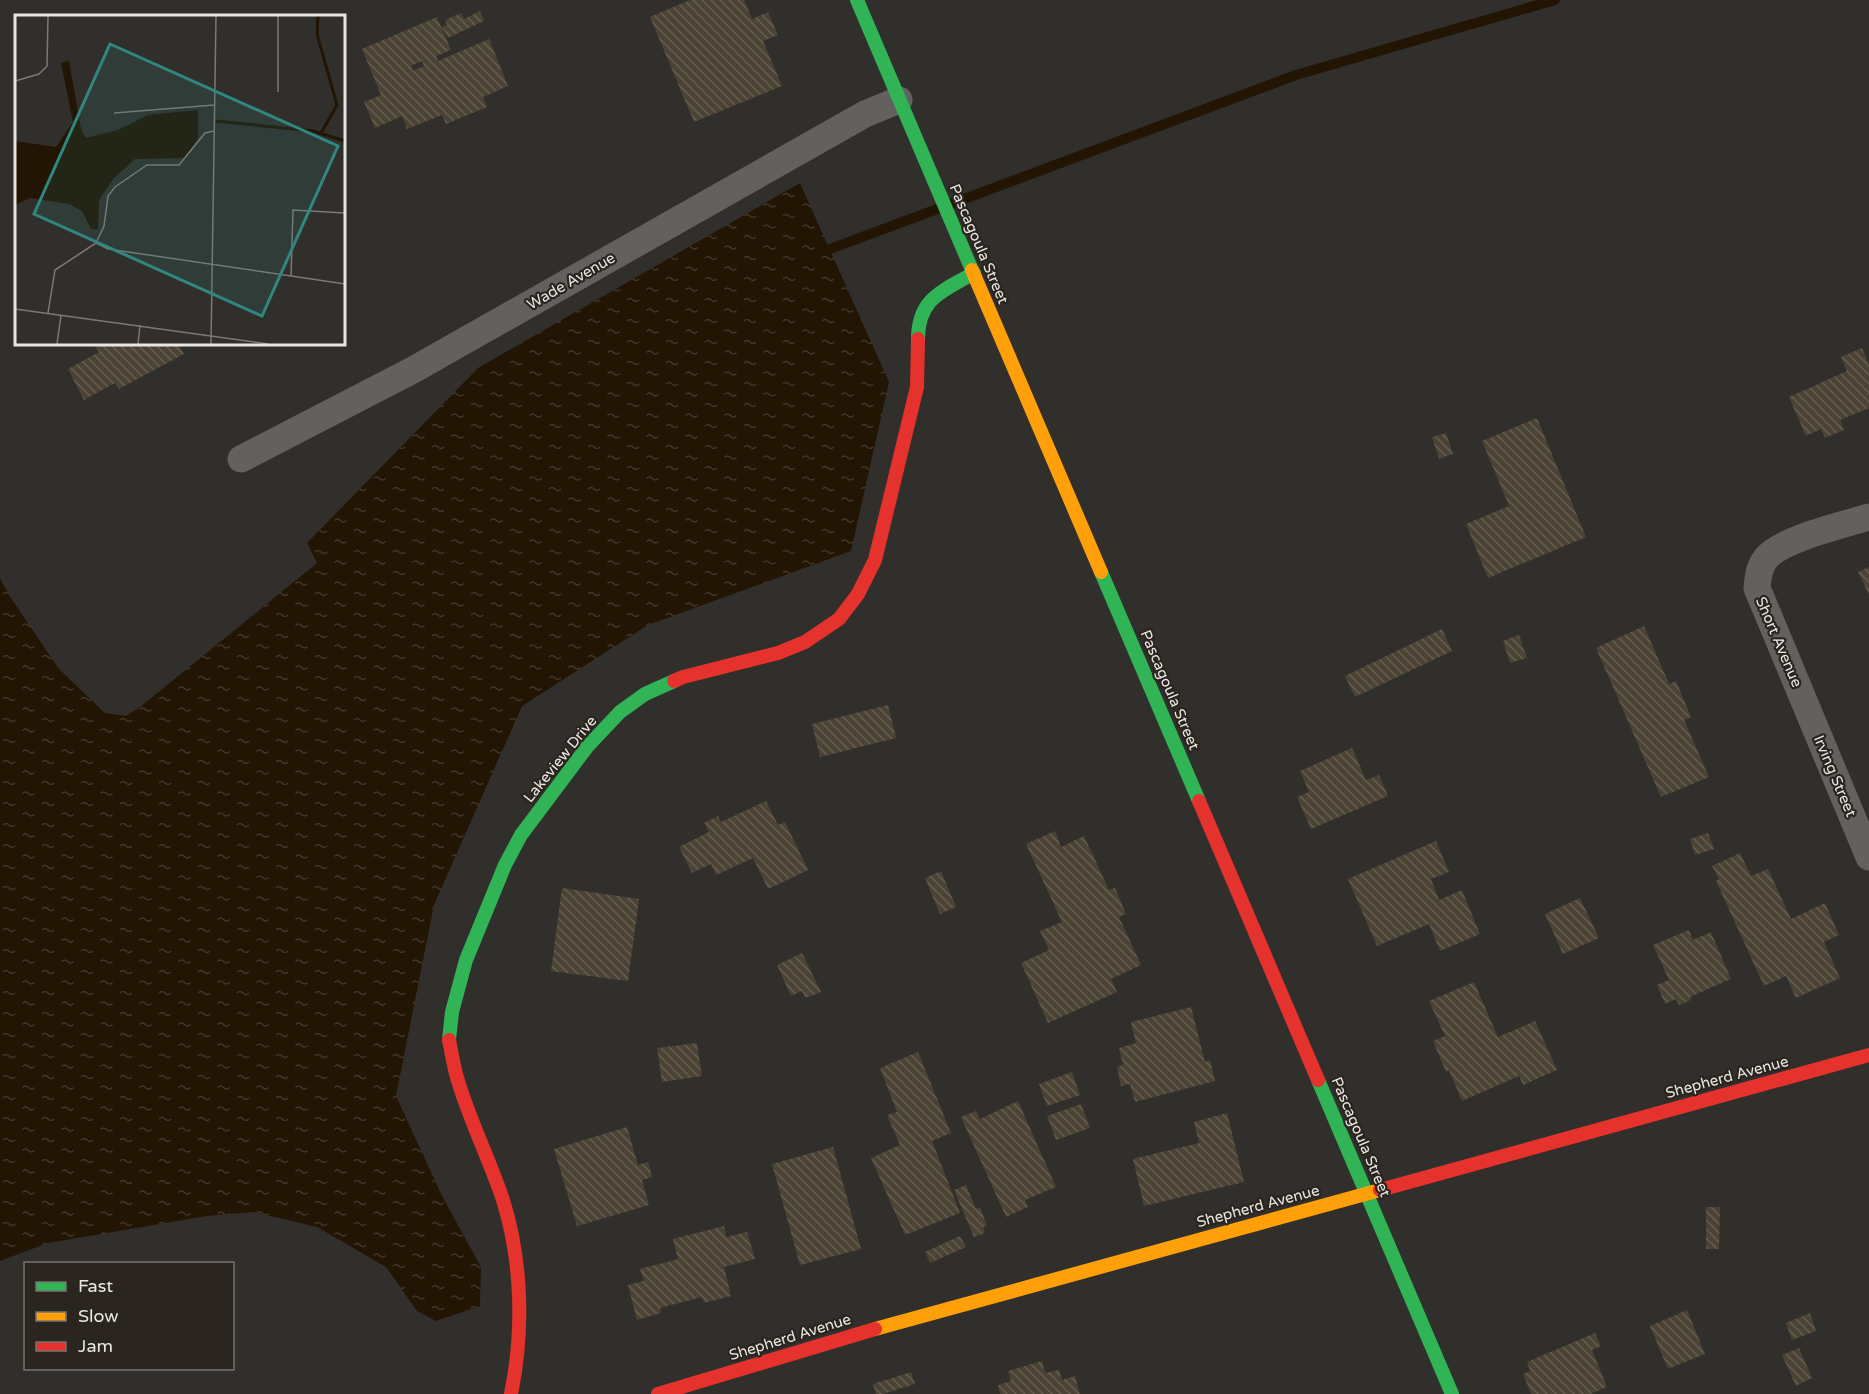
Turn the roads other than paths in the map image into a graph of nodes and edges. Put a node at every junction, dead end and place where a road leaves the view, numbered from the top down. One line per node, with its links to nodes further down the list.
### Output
1 (857, 0): 2 (street, Pascagoula Street)
2 (899, 100): 3 (street, Pascagoula Street); 4 (street, Wade Avenue)
3 (974, 273): 9 (street, Pascagoula Street); 10 (street, Lakeview Drive)
4 (241, 459)
5 (1869, 517): 6 (street, Short Avenue)
6 (1801, 695): 7 (street, Irving Street)
7 (1869, 857)
8 (1869, 1055): 9 (street, Shepherd Avenue)
9 (1367, 1193): 11 (street, Shepherd Avenue); 12 (street, Pascagoula Street)
10 (512, 1394)
11 (658, 1394)
12 (1452, 1394)

